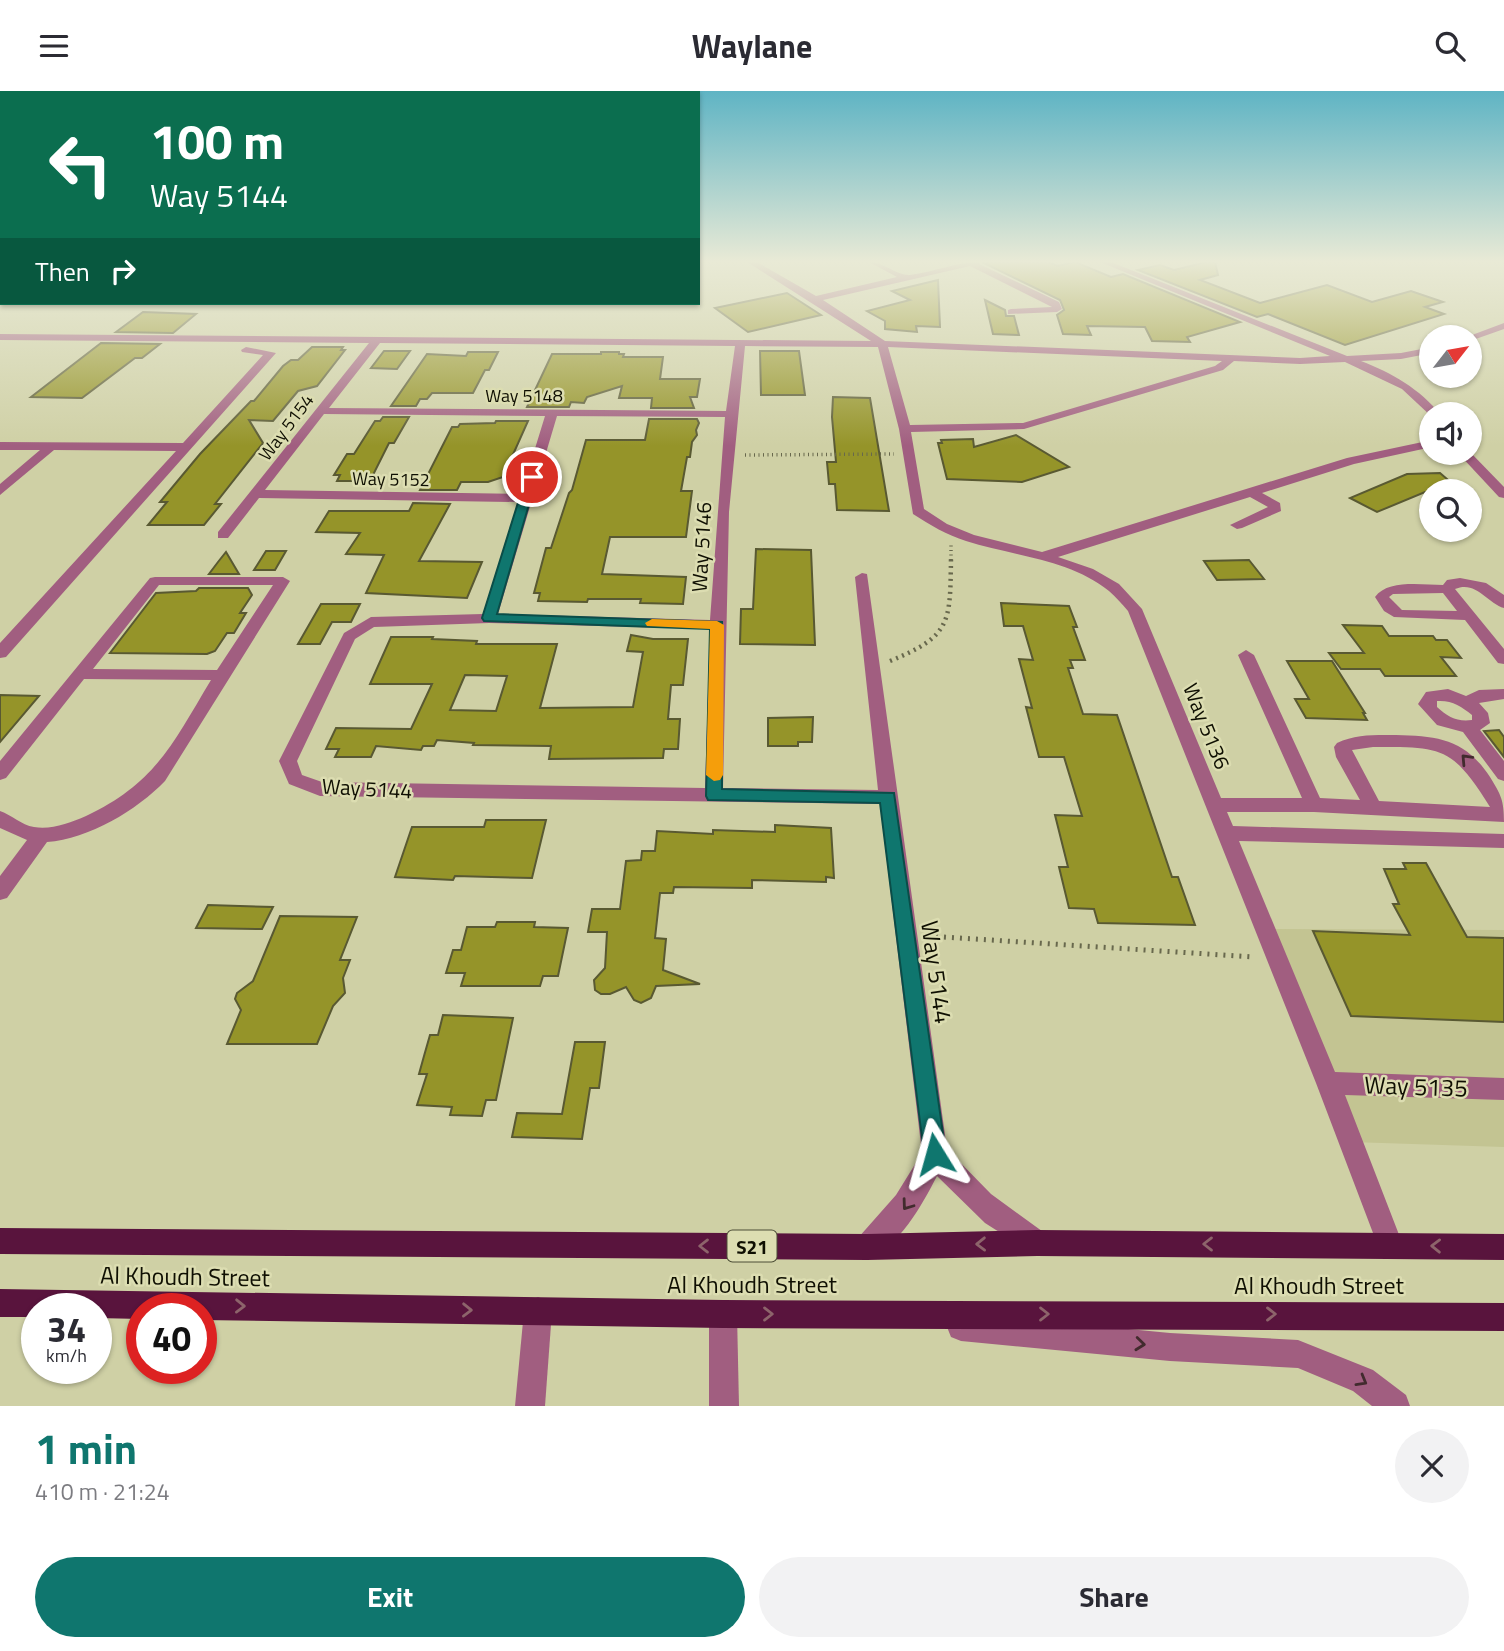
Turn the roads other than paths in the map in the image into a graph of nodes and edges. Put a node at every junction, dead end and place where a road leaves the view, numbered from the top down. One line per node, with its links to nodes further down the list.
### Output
1 (851, 323): 8 (street)
2 (1252, 323): 12 (street)
3 (1504, 327): 4 (street)
4 (1482, 334)
5 (0, 337): 6 (street)
6 (377, 339): 7 (street); 14 (street, Way 5154)
7 (740, 343): 8 (street); 16 (street, Way 5146)
8 (882, 344): 11 (street); 17 (street, Way 5136)
9 (0, 348): 21 (street)
10 (1419, 353): 12 (street)
11 (1230, 359): 12 (street); 17 (street)
12 (1350, 361): 13 (street)
13 (1422, 402)
14 (319, 411): 15 (street, Way 5148); 25 (street, Way 5154)
15 (552, 413): 16 (street, Way 5148); 27 (street)
16 (729, 414): 36 (street, Way 5146)
17 (905, 429): 30 (street, Way 5136)
18 (0, 446): 19 (street)
19 (51, 446): 21 (street); 23 (street)
20 (1419, 446): 24 (street)
21 (188, 447): 37 (street)
22 (1476, 465): 26 (street)
23 (0, 491)
24 (1251, 492): 28 (street); 30 (street)
25 (256, 494): 27 (street, Way 5152); 29 (street, Way 5154)
26 (1504, 494)
27 (525, 498): 35 (street)
28 (1237, 525)
29 (223, 535)
30 (1042, 557): 50 (street, Way 5136)
31 (862, 577): 48 (street, Way 5144)
32 (1447, 589): 33 (street); 34 (street); 34 (street)
33 (1504, 604)
34 (1468, 616): 39 (street)
35 (489, 618): 36 (street, Way 5144); 47 (street, Way 5144)
36 (717, 625): 47 (street, Way 5146)
37 (0, 653)
38 (1246, 656): 49 (street)
39 (1504, 659)
40 (80, 674): 41 (street); 41 (street); 45 (street)
41 (222, 675): 55 (street)
42 (1504, 694): 43 (street)
43 (1467, 702): 44 (street); 44 (street)
44 (1469, 728): 46 (street)
45 (0, 773)
46 (1504, 774)
47 (714, 796): 48 (street, Way 5144)
48 (888, 797): 60 (street, Way 5144)
49 (1314, 804): 50 (street); 51 (street)
50 (1215, 805): 54 (street, Way 5136)
51 (1373, 808): 52 (street); 52 (street, one-way to 51)
52 (1504, 815)
53 (0, 818): 55 (street)
54 (1226, 833): 56 (street); 58 (street, Way 5136)
55 (41, 835): 57 (street)
56 (1504, 841)
57 (0, 892)
58 (1328, 1083): 59 (street, Way 5135); 63 (street, Way 5136)
59 (1504, 1089)
60 (935, 1154): 62 (street); 64 (street, one-way to 64)
61 (0, 1241): 64 (main road, Al Khoudh Street / S21, one-way to 61)
62 (1037, 1243): 63 (main road, Al Khoudh Street / S21, one-way to 62); 64 (main road, Al Khoudh Street / S21, one-way to 64)
63 (1390, 1245): 65 (main road, Al Khoudh Street / S21, one-way to 63)
64 (867, 1247)
65 (1504, 1247)
66 (0, 1303): 67 (main road, Al Khoudh Street, one-way to 67)
67 (538, 1311): 68 (main road, Al Khoudh Street); 71 (street)
68 (723, 1314): 69 (main road, Al Khoudh Street, one-way to 69); 72 (street)
69 (828, 1314): 70 (main road, Al Khoudh Street, one-way to 70); 73 (street, one-way to 73)
70 (1504, 1317)
71 (530, 1406)
72 (724, 1406)
73 (1395, 1406)

